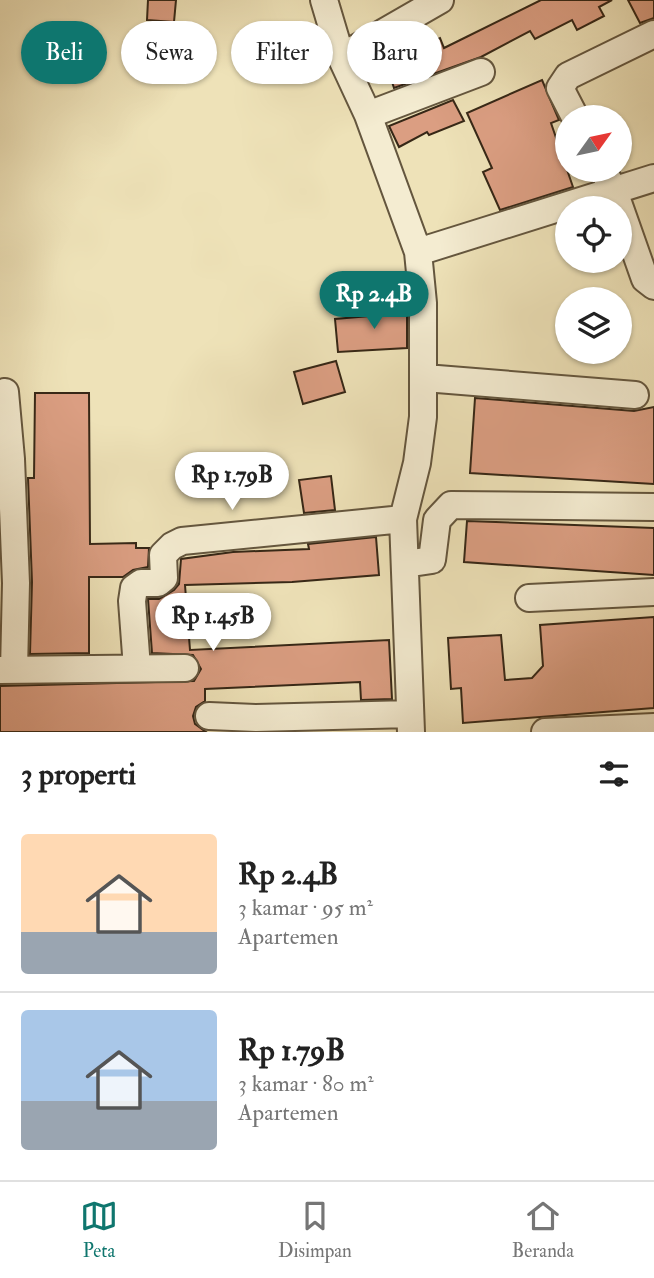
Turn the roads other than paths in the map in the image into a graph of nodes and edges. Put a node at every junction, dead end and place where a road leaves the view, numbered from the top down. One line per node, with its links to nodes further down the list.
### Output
1 (324, 0): 4 (street)
2 (440, 0): 4 (street)
3 (654, 34): 6 (street)
4 (341, 57): 7 (street)
5 (481, 72): 7 (street)
6 (569, 105)
7 (368, 115): 12 (street)
8 (654, 178): 9 (street)
9 (632, 179)
10 (606, 182): 12 (street)
11 (609, 182): 13 (street)
12 (418, 252): 14 (street)
13 (654, 286)
14 (425, 379): 16 (street); 19 (street)
15 (5, 392): 17 (street)
16 (635, 395)
17 (6, 458): 25 (street)
18 (654, 507): 20 (street)
19 (402, 519): 20 (street); 23 (street)
20 (405, 564): 27 (street)
21 (654, 592): 22 (street)
22 (529, 598)
23 (137, 668): 24 (street); 25 (street)
24 (185, 668)
25 (7, 670)
26 (209, 716): 27 (street)
27 (410, 723)
28 (654, 727): 29 (street)
29 (545, 732)

